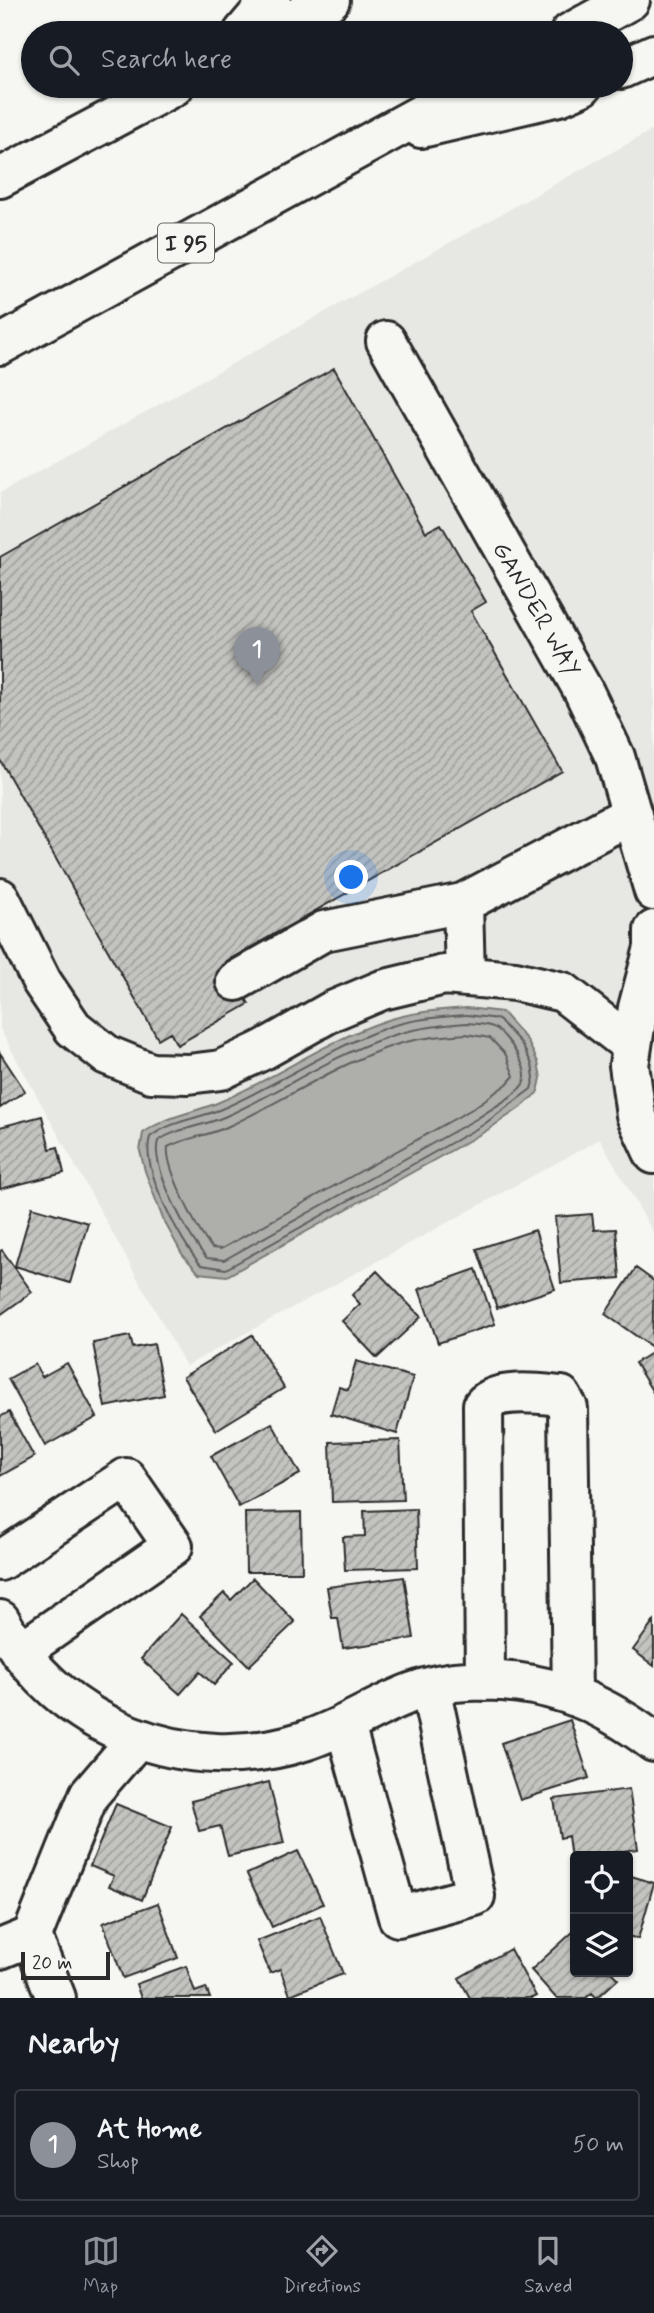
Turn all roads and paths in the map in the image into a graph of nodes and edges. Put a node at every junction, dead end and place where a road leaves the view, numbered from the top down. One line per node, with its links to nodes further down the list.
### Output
1 (271, 0): 4 (main road)
2 (330, 0): 5 (main road)
3 (630, 0): 6 (main road)
4 (253, 21)
5 (292, 21)
6 (592, 21)
7 (654, 54): 8 (main road)
8 (633, 64)
9 (151, 98): 13 (main road)
10 (450, 98): 12 (main road, I 95)
11 (550, 98): 12 (main road)
12 (372, 140): 15 (main road, I 95)
13 (0, 177)
14 (386, 341): 16 (main road, GANDER WAY)
15 (0, 345)
16 (632, 814): 17 (main road, GANDER WAY); 19 (main road)
17 (654, 891)
18 (0, 898): 21 (main road)
19 (463, 903): 21 (main road); 22 (main road)
20 (654, 930): 23 (main road)
21 (465, 977): 23 (main road)
22 (236, 981)
23 (632, 1046): 24 (main road)
24 (654, 1154)
25 (0, 1561): 27 (main road)
26 (0, 1620): 27 (main road)
27 (20, 1652): 32 (main road)
28 (485, 1681): 29 (main road); 30 (main road); 30 (main road)
29 (430, 1686): 31 (main road); 31 (main road)
30 (572, 1695): 33 (main road)
31 (345, 1725): 32 (main road)
32 (137, 1739): 34 (main road)
33 (654, 1742)
34 (16, 1942): 35 (main road)
35 (56, 1998)

